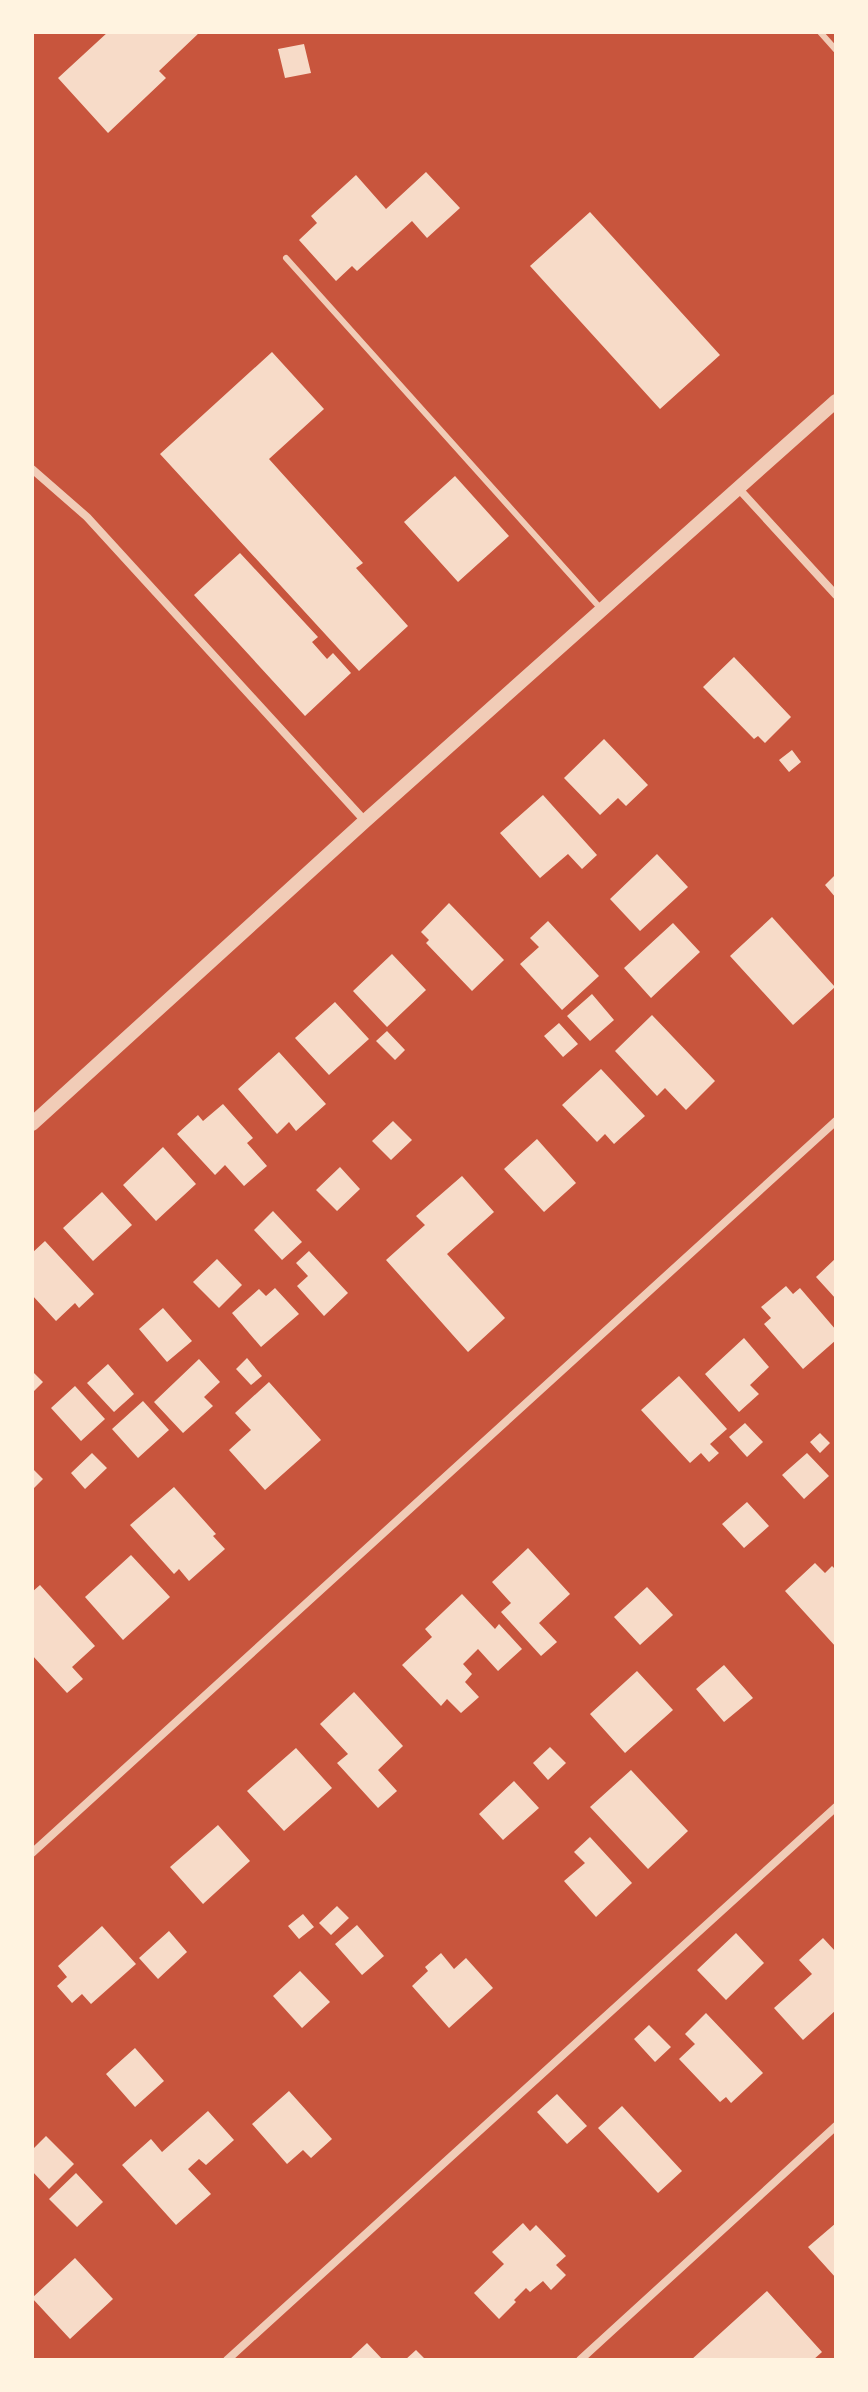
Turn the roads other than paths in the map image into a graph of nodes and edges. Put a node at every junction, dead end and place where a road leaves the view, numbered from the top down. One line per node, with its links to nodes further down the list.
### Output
1 (820, 32): 2 (lane)
2 (836, 50)
3 (286, 258): 8 (lane)
4 (836, 401): 6 (street)
5 (32, 469): 9 (street)
6 (738, 488): 7 (street); 8 (street)
7 (836, 595)
8 (602, 610): 9 (street)
9 (365, 821): 11 (street)
10 (836, 1121): 13 (street)
11 (32, 1124)
12 (836, 1807): 15 (street)
13 (32, 1853)
14 (836, 2126): 16 (street)
15 (227, 2360)
16 (580, 2360)

